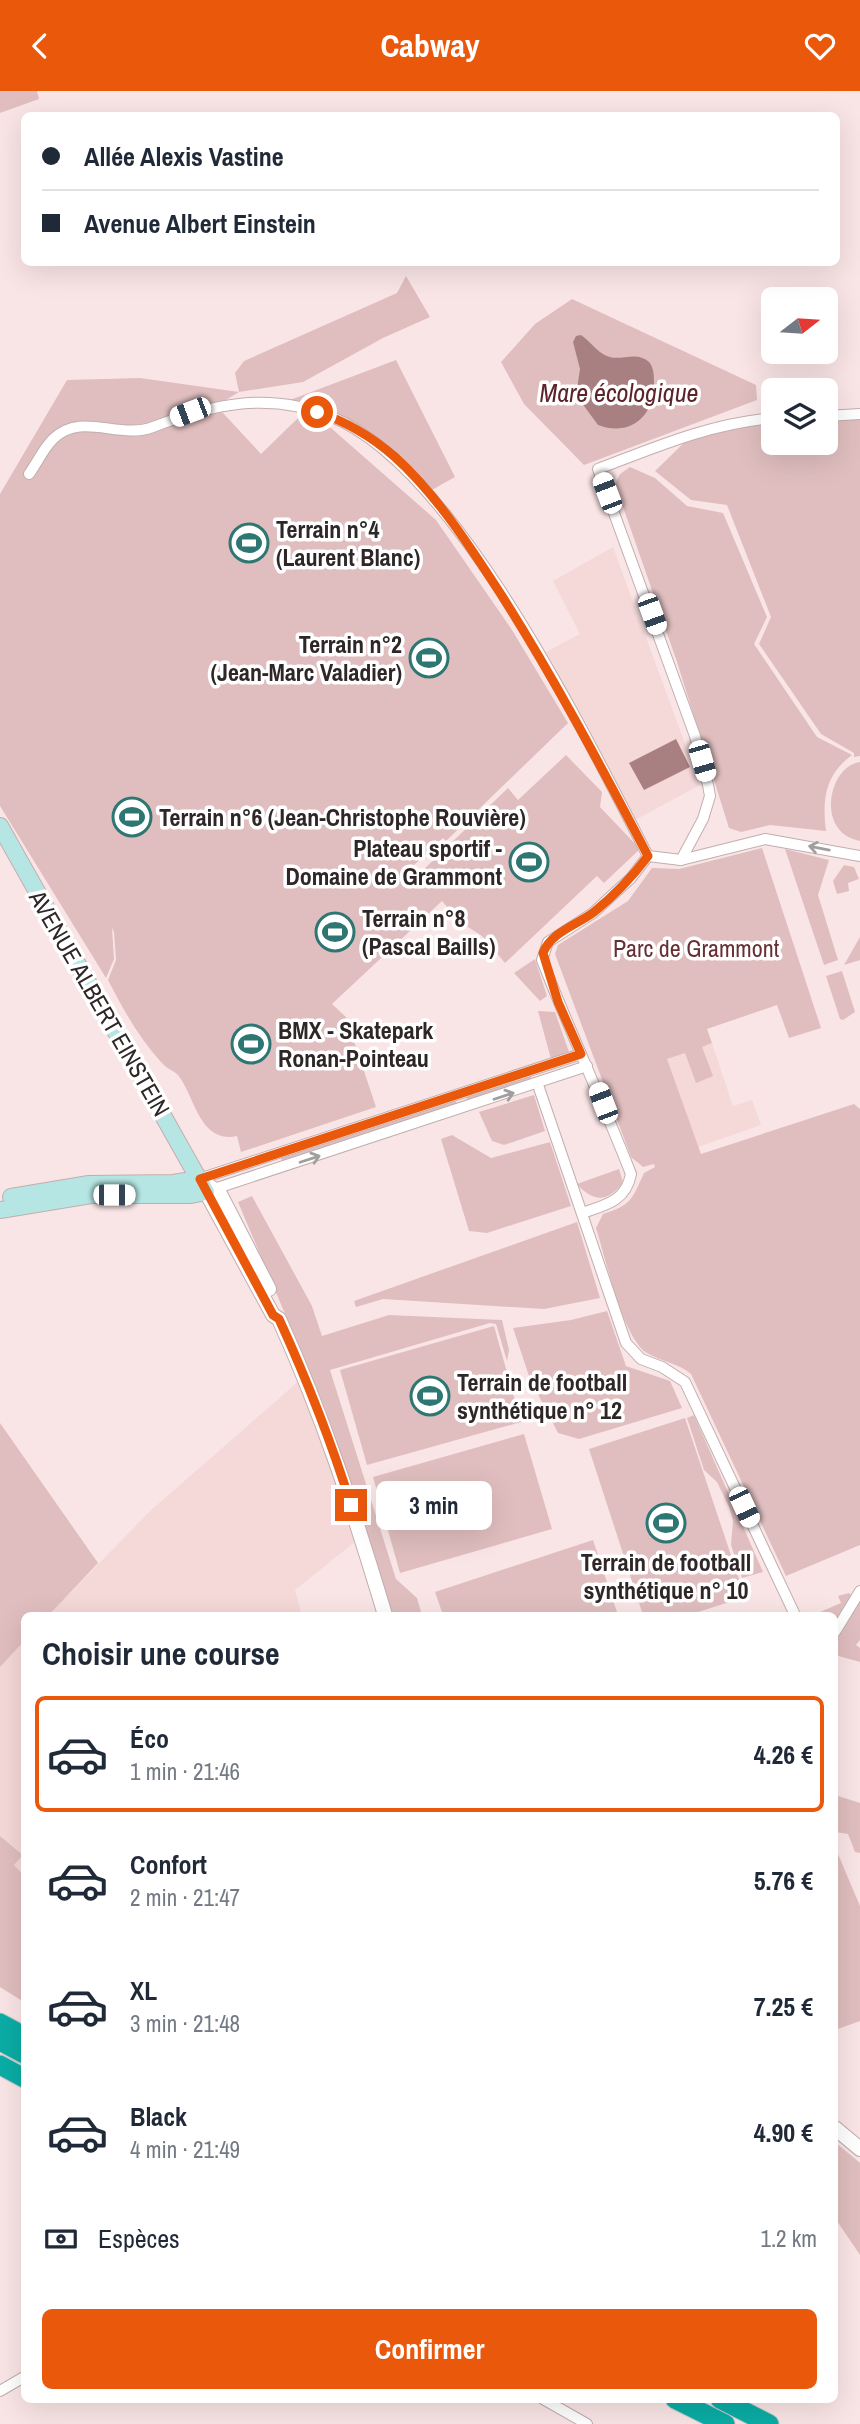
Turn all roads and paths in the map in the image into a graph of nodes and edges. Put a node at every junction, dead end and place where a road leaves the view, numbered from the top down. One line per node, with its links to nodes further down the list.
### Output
1 (860, 414): 2 (street)
2 (838, 415)
3 (761, 420): 8 (street)
4 (29, 474): 6 (street)
5 (0, 826): 12 (main road, AVENUE ALBERT EINSTEIN)
6 (648, 856): 8 (street); 9 (street)
7 (860, 856): 8 (street, one-way to 8)
8 (681, 860)
9 (581, 1054): 10 (street); 14 (street)
10 (587, 1066): 11 (street); 18 (street)
11 (538, 1084): 14 (street, one-way to 11); 18 (street)
12 (187, 1157): 13 (main road); 14 (main road, AVENUE ALBERT EINSTEIN)
13 (173, 1183): 14 (main road); 15 (main road)
14 (207, 1186): 15 (main road); 20 (street, AVENUE ALBERT EINSTEIN)
15 (35, 1197): 16 (main road); 17 (main road)
16 (0, 1199)
17 (0, 1210)
18 (582, 1213): 21 (street)
19 (860, 1591): 22 (street)
20 (384, 1612)
21 (795, 1612)
22 (838, 1627)
23 (0, 2023): 24 (highway)
24 (21, 2034)
25 (0, 2041): 26 (highway)
26 (21, 2052)
27 (0, 2065): 28 (highway)
28 (21, 2076)
29 (838, 2131): 30 (street)
30 (860, 2150)
31 (21, 2379): 32 (street)
32 (0, 2391)
33 (550, 2403): 36 (street)
34 (683, 2403): 37 (highway)
35 (728, 2403): 38 (highway)
36 (587, 2424)
37 (725, 2424)
38 (769, 2424)

